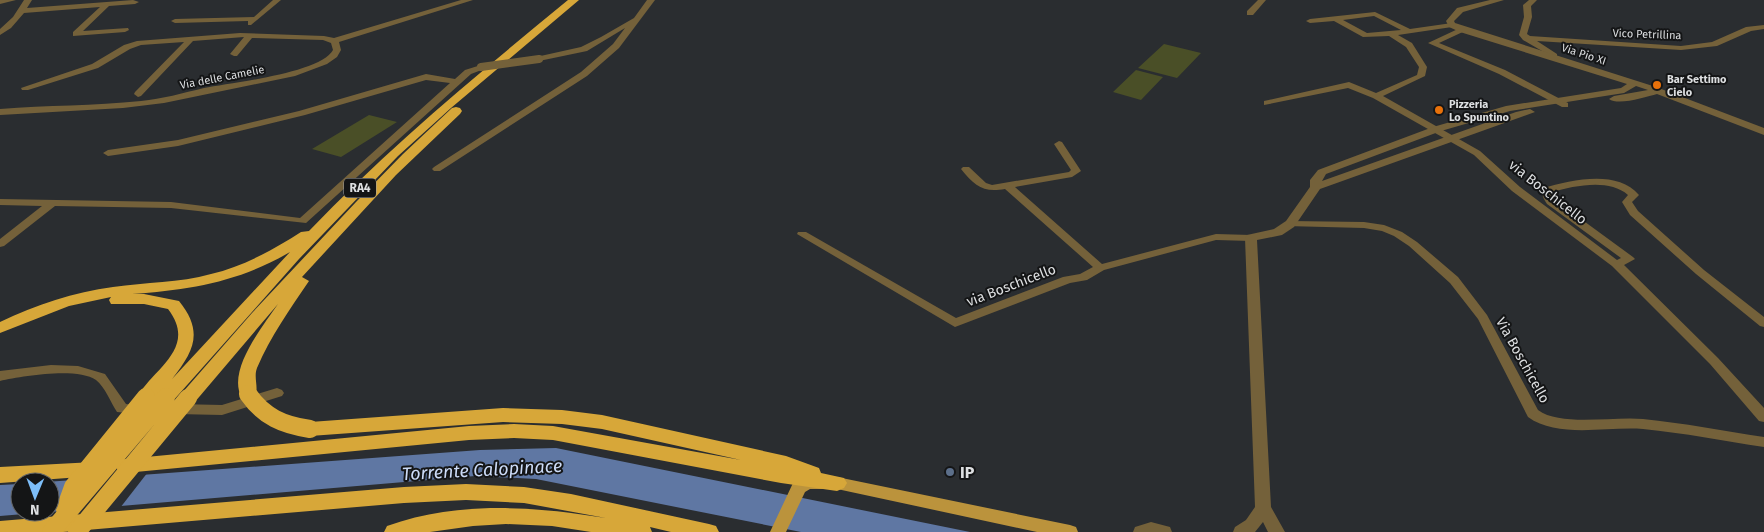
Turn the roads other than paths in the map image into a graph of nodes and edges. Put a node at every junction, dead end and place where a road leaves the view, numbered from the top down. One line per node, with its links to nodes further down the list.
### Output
1 (12, 0): 11 (street)
2 (28, 0): 14 (street)
3 (277, 0): 17 (street)
4 (469, 0): 31 (street)
5 (574, 0): 56 (highway, RA4)
6 (586, 0): 55 (highway, RA4)
7 (650, 0): 16 (street)
8 (1262, 0): 15 (street)
9 (1500, 0): 21 (street)
10 (1533, 0): 29 (street)
11 (0, 2)
12 (135, 2): 13 (street)
13 (106, 4): 14 (street); 23 (street)
14 (22, 11): 26 (street)
15 (1250, 13)
16 (639, 16): 34 (street, bridge); 49 (street)
17 (255, 19): 19 (street); 28 (street)
18 (1336, 19): 20 (street); 25 (street); 27 (street)
19 (175, 21)
20 (1310, 21)
21 (1452, 25): 24 (street, Via Pio XI); 25 (street)
22 (1764, 27): 29 (street, Vico Petrillina)
23 (125, 30)
24 (1463, 30): 33 (street, Via Pio XI); 40 (street)
25 (1408, 31): 27 (street)
26 (0, 33)
27 (1391, 34): 39 (street)
28 (244, 36): 30 (street); 31 (street); 32 (street)
29 (1526, 38): 33 (street)
30 (191, 39): 36 (street); 38 (street)
31 (334, 41): 43 (street, Via delle Camelie)
32 (234, 54)
33 (1554, 56): 35 (street, Via Pio XI)
34 (457, 82): 48 (street); 54 (street)
35 (1635, 83): 37 (street, Via Pio XI); 40 (street)
36 (25, 88)
37 (1656, 90): 42 (street); 45 (street, Via Pio XI)
38 (138, 94)
39 (1376, 96): 41 (street, via Boschicello); 44 (street, via Boschicello)
40 (1554, 100): 42 (street); 44 (street)
41 (1267, 103)
42 (1565, 105): 46 (street)
43 (0, 112)
44 (1437, 129): 46 (street, via Boschicello); 52 (street)
45 (1764, 132)
46 (1453, 138): 52 (street); 61 (street, via Boschicello)
47 (1059, 144): 51 (street)
48 (108, 153)
49 (437, 169)
50 (966, 169): 51 (street)
51 (1008, 186): 62 (street)
52 (1316, 188): 57 (street)
53 (0, 202): 54 (street)
54 (52, 203): 60 (street)
55 (348, 218): 72 (highway, bridge); 76 (highway, RA4, bridge)
56 (327, 220): 63 (highway); 74 (highway, RA4, bridge)
57 (1290, 224): 59 (street); 70 (street, Via Boschicello)
58 (802, 234): 62 (street, via Boschicello)
59 (1251, 238): 62 (street, via Boschicello); 73 (street)
60 (0, 244)
61 (1616, 264): 64 (street); 69 (street, via Boschicello)
62 (1100, 268)
63 (134, 294): 65 (highway); 66 (highway); 74 (highway, bridge)
64 (1764, 323)
65 (0, 328)
66 (0, 338)
67 (0, 376): 68 (street)
68 (277, 392)
69 (1764, 417)
70 (1764, 442)
71 (0, 475): 72 (highway)
72 (837, 483): 80 (main road); 81 (main road)
73 (1263, 508): 84 (street); 85 (street)
74 (56, 525)
75 (0, 529): 79 (highway)
76 (77, 532)
77 (394, 532): 78 (highway)
78 (642, 532)
79 (709, 532)
80 (778, 532)
81 (1070, 532)
82 (1141, 532): 83 (street)
83 (1164, 532)
84 (1241, 532)
85 (1277, 532)

